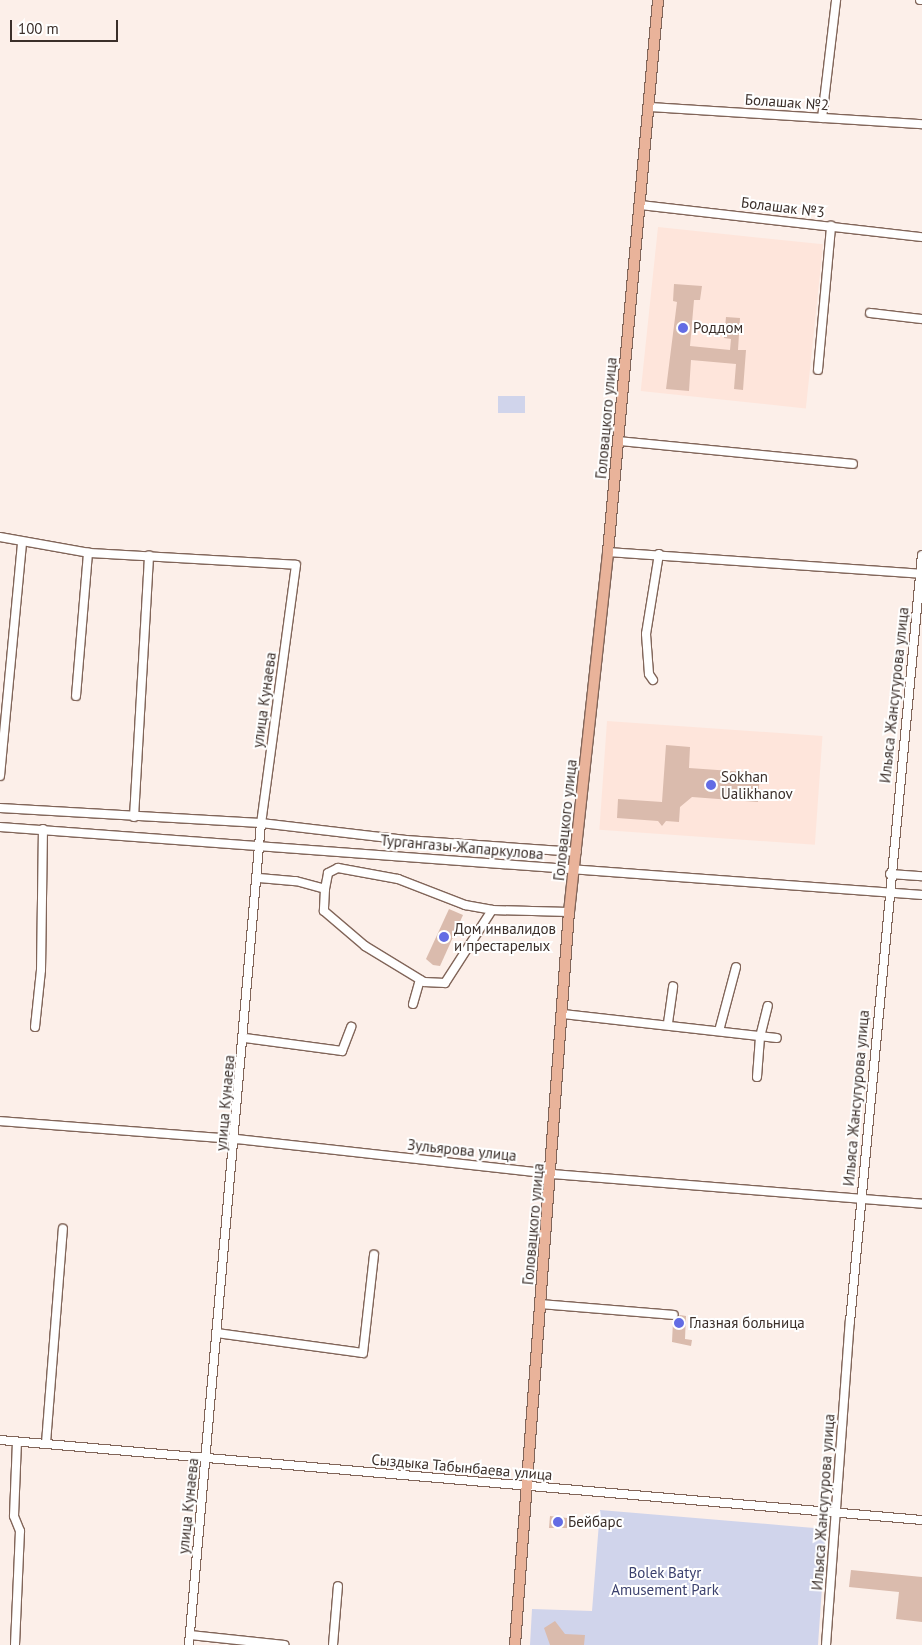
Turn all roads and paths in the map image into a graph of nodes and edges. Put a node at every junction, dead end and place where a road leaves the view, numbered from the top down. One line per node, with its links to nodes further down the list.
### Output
1 (658, 0): 3 (main road, Головацкого улица)
2 (836, 0): 4 (street)
3 (650, 107): 4 (street, Болашак №2); 6 (main road, Головацкого улица)
4 (822, 118): 5 (street, Болашак №2)
5 (922, 124)
6 (640, 205): 7 (street, Болашак №3); 12 (main road, Головацкого улица)
7 (831, 226): 8 (street, Болашак №3); 11 (street)
8 (922, 237)
9 (870, 314): 10 (street)
10 (922, 319)
11 (818, 370)
12 (619, 441): 13 (street); 16 (main road, Головацкого улица)
13 (853, 464)
14 (0, 537): 15 (street)
15 (22, 542): 17 (street); 24 (street)
16 (608, 552): 18 (street); 31 (main road, Головацкого улица)
17 (88, 553): 19 (street); 23 (street)
18 (659, 554): 21 (street); 22 (street)
19 (149, 555): 26 (street); 27 (street, улица Кунаева)
20 (922, 555): 21 (street, Ильяса Жансугурова улица)
21 (920, 574): 33 (street, Ильяса Жансугурова улица)
22 (653, 680)
23 (76, 696)
24 (0, 776)
25 (0, 808): 26 (street, Тургангазы Жапаркулова)
26 (134, 817): 27 (street, Тургангазы Жапаркулова)
27 (261, 823): 30 (street, улица Кунаева); 31 (street, Тургангазы Жапаркулова)
28 (0, 827): 29 (street, Тургангазы Жапаркулова)
29 (43, 829): 30 (street, Тургангазы Жапаркулова); 48 (street)
30 (262, 843): 32 (street, Тургангазы Жапаркулова); 35 (street, улица Кунаева)
31 (577, 852): 32 (main road, Головацкого улица)
32 (575, 871): 37 (street, Тургангазы Жапаркулова); 40 (main road, Головацкого улица)
33 (890, 874): 34 (street); 37 (street, Ильяса Жансугурова улица)
34 (922, 876)
35 (259, 878): 36 (street); 52 (street, улица Кунаева)
36 (324, 889): 39 (street); 42 (street)
37 (889, 892): 38 (street, Тургангазы Жапаркулова); 58 (street, Ильяса Жансугурова улица)
38 (922, 894)
39 (492, 910): 40 (street); 42 (street)
40 (569, 912): 46 (main road, Головацкого улица)
41 (736, 967): 50 (street)
42 (420, 980): 44 (street)
43 (673, 986): 47 (street)
44 (413, 1004)
45 (768, 1006): 51 (street)
46 (563, 1014): 47 (street); 57 (main road, Головацкого улица)
47 (668, 1023): 50 (street)
48 (35, 1027)
49 (351, 1027): 52 (street)
50 (719, 1031): 51 (street)
51 (760, 1037): 53 (street); 54 (street)
52 (244, 1038): 56 (street, улица Кунаева)
53 (777, 1038)
54 (757, 1077)
55 (0, 1121): 56 (street, Зульярова улица)
56 (236, 1139): 57 (street, Зульярова улица); 64 (street, улица Кунаева)
57 (553, 1174): 58 (street, Зульярова улица); 62 (main road, Головацкого улица)
58 (861, 1198): 59 (street, Зульярова улица); 70 (street, Ильяса Жансугурова улица)
59 (922, 1204)
60 (63, 1229): 67 (street)
61 (374, 1255): 64 (street)
62 (542, 1304): 63 (street); 69 (main road, Головацкого улица)
63 (674, 1315)
64 (217, 1333): 68 (street, улица Кунаева)
65 (0, 1440): 66 (street, Сыздыка Табынбаева улица)
66 (17, 1442): 67 (street, Сыздыка Табынбаева улица); 74 (street)
67 (46, 1443): 68 (street, Сыздыка Табынбаева улица)
68 (206, 1459): 69 (street, Сыздыка Табынбаева улица); 73 (street, улица Кунаева)
69 (524, 1486): 70 (street, Сыздыка Табынбаева улица); 78 (main road, Головацкого улица)
70 (837, 1513): 71 (street, Сыздыка Табынбаева улица); 79 (street, Ильяса Жансугурова улица)
71 (922, 1520)
72 (338, 1586): 77 (street)
73 (190, 1635): 75 (street, улица Кунаева); 76 (street)
74 (14, 1645)
75 (189, 1645)
76 (284, 1645)
77 (333, 1645)
78 (515, 1645)
79 (826, 1645)

